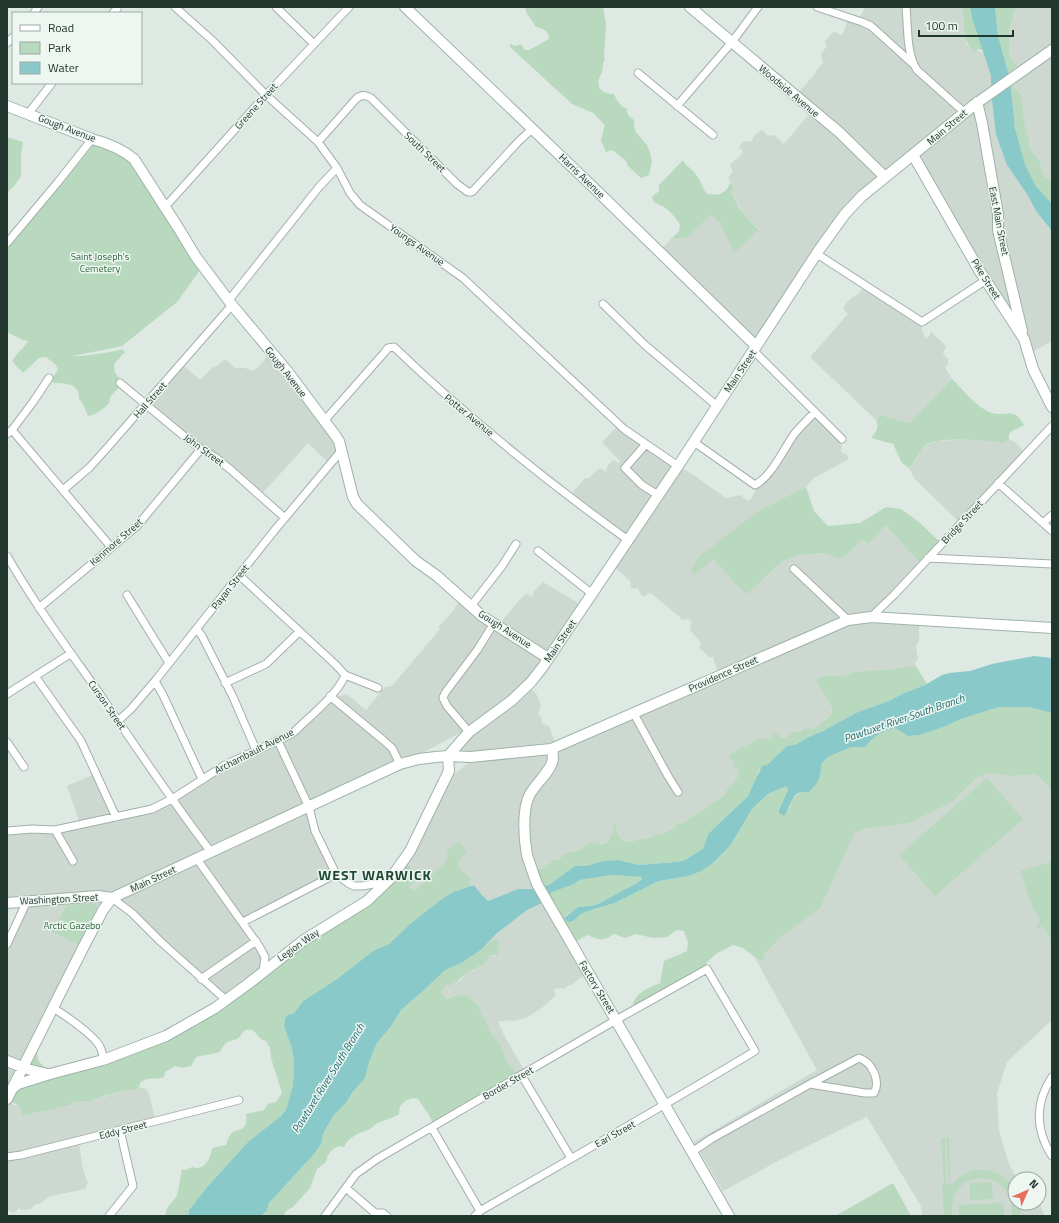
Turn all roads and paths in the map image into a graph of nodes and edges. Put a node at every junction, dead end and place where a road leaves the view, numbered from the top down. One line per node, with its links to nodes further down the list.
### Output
1 (175, 7): 15 (street, Youngs Avenue)
2 (276, 7): 10 (street)
3 (349, 7): 10 (street, Greene Street)
4 (405, 7): 21 (main road, Harris Avenue)
5 (690, 7): 9 (main road, Woodside Avenue)
6 (758, 7): 9 (street)
7 (817, 7): 12 (street)
8 (906, 7): 12 (street)
9 (732, 42): 18 (street); 27 (main road, Woodside Avenue)
10 (314, 44): 15 (street, Greene Street)
11 (1052, 50): 16 (main road, Main Street)
12 (913, 64): 19 (street)
13 (638, 73): 18 (street)
14 (51, 84): 20 (street)
15 (266, 95): 24 (street, Youngs Avenue); 28 (street, Greene Street)
16 (977, 102): 19 (main road, Main Street); 32 (main road, East Main Street)
17 (7, 106): 20 (main road, Gough Avenue)
18 (677, 106): 22 (street)
19 (964, 112): 25 (main road, Main Street)
20 (28, 114): 23 (main road, Gough Avenue)
21 (532, 129): 24 (street, South Street); 37 (main road, Harris Avenue)
22 (713, 135)
23 (92, 139): 28 (main road, Gough Avenue); 29 (street)
24 (318, 142): 26 (street, Youngs Avenue)
25 (913, 155): 27 (main road, Main Street); 31 (main road, Pike Street)
26 (336, 168): 34 (street, Hall Street); 49 (street, Youngs Avenue)
27 (885, 177): 30 (main road, Main Street)
28 (165, 207): 34 (main road, Gough Avenue)
29 (7, 243)
30 (817, 254): 31 (street); 37 (main road, Main Street)
31 (986, 280): 33 (main road, Pike Street)
32 (1014, 295): 33 (main road); 36 (main road, East Main Street)
33 (998, 299): 36 (main road, Pike Street)
34 (231, 302): 40 (street, Hall Street); 44 (main road, Gough Avenue)
35 (603, 304): 41 (street)
36 (1024, 339): 42 (main road, Pike Street)
37 (755, 349): 41 (main road, Main Street); 43 (street)
38 (49, 378): 46 (street)
39 (120, 383): 40 (street, John Street)
40 (146, 404): 50 (street, John Street); 54 (street, Hall Street)
41 (717, 406): 48 (main road, Main Street)
42 (1052, 406)
43 (814, 413): 47 (street); 48 (street)
44 (325, 420): 51 (main road, Gough Avenue); 60 (street, Potter Avenue)
45 (1052, 426): 53 (street, Bridge Street)
46 (10, 432): 54 (street)
47 (842, 439)
48 (694, 442): 52 (main road, Main Street)
49 (646, 444): 52 (street, Youngs Avenue); 55 (street)
50 (201, 449): 57 (street, John Street); 62 (street, Kenmore Street)
51 (341, 451): 57 (street, Payan Street); 71 (main road, Gough Avenue)
52 (678, 466): 55 (main road, Main Street)
53 (998, 483): 58 (street); 65 (street, Bridge Street)
54 (62, 490): 62 (street)
55 (658, 496): 60 (main road, Main Street)
56 (1052, 515): 58 (street)
57 (285, 518): 68 (street, Payan Street)
58 (1043, 523): 59 (street)
59 (1052, 531)
60 (628, 540): 69 (main road, Main Street)
61 (516, 544): 71 (street)
62 (111, 547): 72 (street, Kenmore Street)
63 (538, 551): 69 (street)
64 (7, 556): 72 (street, Curson Street)
65 (928, 558): 66 (street); 73 (street, Bridge Street)
66 (1052, 564)
67 (794, 569): 74 (street)
68 (240, 576): 77 (street, Payan Street); 78 (street)
69 (591, 593): 80 (main road, Main Street)
70 (127, 595): 81 (street)
71 (471, 606): 75 (main road, Gough Avenue)
72 (39, 608): 79 (street, Curson Street)
73 (871, 617): 74 (main road, Providence Street); 76 (main road, Providence Street)
74 (848, 620): 89 (main road, Providence Street)
75 (494, 624): 80 (main road, Gough Avenue); 91 (street)
76 (1052, 628)
77 (197, 629): 81 (street, Payan Street); 85 (street)
78 (299, 632): 83 (street); 85 (street)
79 (70, 654): 82 (street); 90 (street, Curson Street)
80 (548, 658): 91 (main road, Main Street)
81 (169, 663): 84 (street, Payan Street)
82 (35, 676): 87 (street); 103 (street)
83 (345, 676): 86 (street); 88 (street, Archambault Avenue)
84 (155, 682): 90 (street, Payan Street); 99 (street)
85 (225, 683): 95 (street)
86 (378, 688)
87 (7, 694)
88 (330, 696): 92 (street, Archambault Avenue); 97 (street)
89 (633, 712): 94 (main road, Providence Street); 100 (street)
90 (118, 721): 101 (street, Curson Street)
91 (469, 732): 96 (main road)
92 (278, 741): 95 (street, Archambault Avenue); 102 (street)
93 (7, 742): 98 (street)
94 (551, 749): 96 (main road, Providence Street); 121 (main road, Factory Street)
95 (256, 750): 99 (street, Archambault Avenue)
96 (448, 756): 97 (main road, Providence Street); 109 (main road, Legion Way)
97 (400, 764): 102 (main road, Main Street)
98 (24, 767)
99 (202, 779): 101 (street, Archambault Avenue)
100 (678, 792)
101 (172, 799): 103 (street, Archambault Avenue); 106 (street, Curson Street)
102 (309, 807): 106 (main road, Main Street); 110 (street)
103 (116, 817): 104 (street, Archambault Avenue)
104 (54, 830): 105 (street, Archambault Avenue); 108 (street)
105 (7, 831)
106 (211, 852): 107 (main road, Main Street)
107 (198, 859): 111 (main road, Main Street); 114 (street)
108 (73, 860)
109 (395, 871): 110 (street); 117 (main road, Legion Way)
110 (336, 874): 114 (street)
111 (112, 898): 112 (main road, Washington Street); 118 (street); 120 (main road)
112 (27, 901): 113 (main road, Washington Street); 116 (street)
113 (7, 903)
114 (243, 922): 115 (street)
115 (256, 941): 117 (street); 118 (street)
116 (7, 944)
117 (263, 971): 119 (main road, Legion Way)
118 (202, 979): 119 (street)
119 (226, 1000): 123 (main road, Legion Way)
120 (53, 1008): 123 (street); 125 (main road)
121 (616, 1020): 122 (street, Border Street); 127 (street, Border Street); 132 (main road, Factory Street)
122 (754, 1051): 132 (street, Earl Street)
123 (103, 1060): 126 (main road, Legion Way)
124 (7, 1061): 125 (main road, Legion Way)
125 (22, 1068): 126 (main road, Legion Way); 130 (main road)
126 (50, 1074): 130 (main road, Legion Way)
127 (522, 1076): 133 (street, Border Street); 138 (street)
128 (1052, 1077): 136 (street)
129 (810, 1084): 129 (street); 135 (street)
130 (9, 1094)
131 (239, 1100): 134 (street, Eddy Street)
132 (665, 1105): 135 (main road, Factory Street); 138 (street, Earl Street)
133 (432, 1128): 139 (street, Border Street); 140 (street)
134 (120, 1130): 137 (street, Eddy Street); 142 (street)
135 (692, 1152): 145 (main road, Factory Street)
136 (1052, 1156)
137 (7, 1157)
138 (571, 1158): 140 (street, Earl Street)
139 (346, 1188): 141 (street); 143 (street, Border Street)
140 (478, 1214)
141 (374, 1215): 144 (street)
142 (109, 1216)
143 (325, 1216)
144 (387, 1216)
145 (729, 1216)

